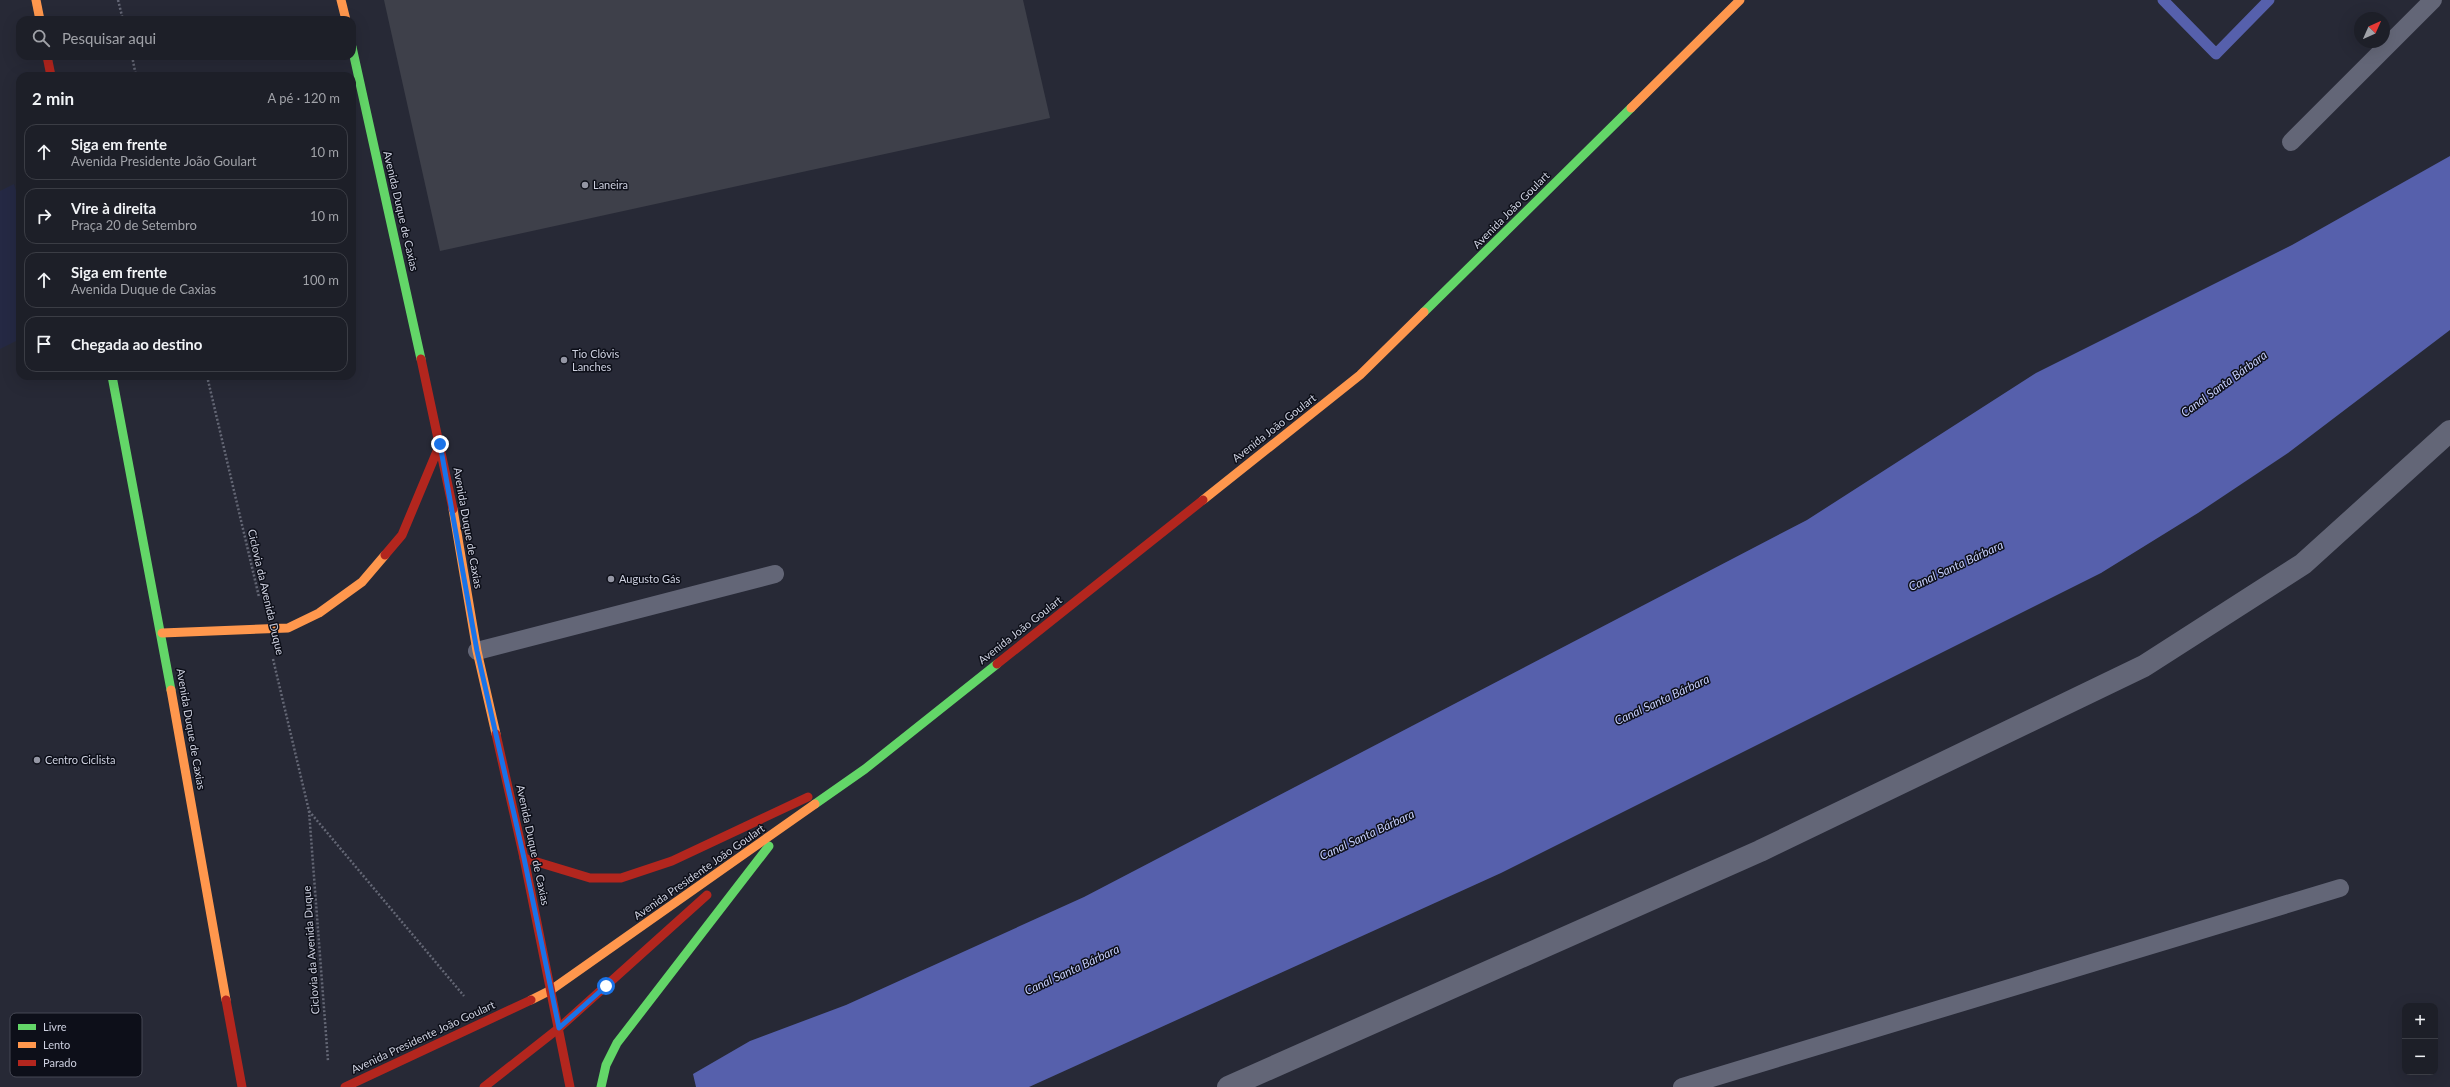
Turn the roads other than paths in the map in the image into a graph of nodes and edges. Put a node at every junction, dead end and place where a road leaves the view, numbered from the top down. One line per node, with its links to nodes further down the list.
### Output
1 (36, 0): 5 (main road)
2 (342, 0): 6 (main road)
3 (1740, 0): 17 (main road, Avenida João Goulart)
4 (2433, 0): 10 (lane)
5 (39, 16)
6 (345, 16)
7 (48, 60): 9 (main road)
8 (355, 60): 13 (main road, Avenida Duque de Caxias)
9 (50, 72)
10 (2291, 142)
11 (113, 380): 15 (main road, Avenida Duque de Caxias)
12 (2450, 431): 28 (street)
13 (440, 444): 15 (main road); 16 (main road, Avenida Duque de Caxias)
14 (775, 574): 16 (lane)
15 (162, 634): 23 (main road, Avenida Duque de Caxias)
16 (477, 651): 19 (main road, Avenida Duque de Caxias)
17 (865, 768): 18 (main road, Avenida João Goulart); 19 (main road)
18 (782, 829): 21 (main road, Avenida Presidente João Goulart); 22 (main road, Avenida Presidente João Goulart); 27 (main road)
19 (524, 858): 21 (main road, Avenida Duque de Caxias)
20 (2340, 888): 29 (lane)
21 (551, 990): 22 (main road, Avenida Duque de Caxias); 24 (main road, Avenida Presidente João Goulart)
22 (559, 1028): 25 (main road, Avenida Presidente João Goulart); 26 (main road, Avenida Duque de Caxias)
23 (242, 1087)
24 (345, 1087)
25 (484, 1087)
26 (570, 1087)
27 (600, 1087)
28 (1228, 1087)
29 (1682, 1087)

